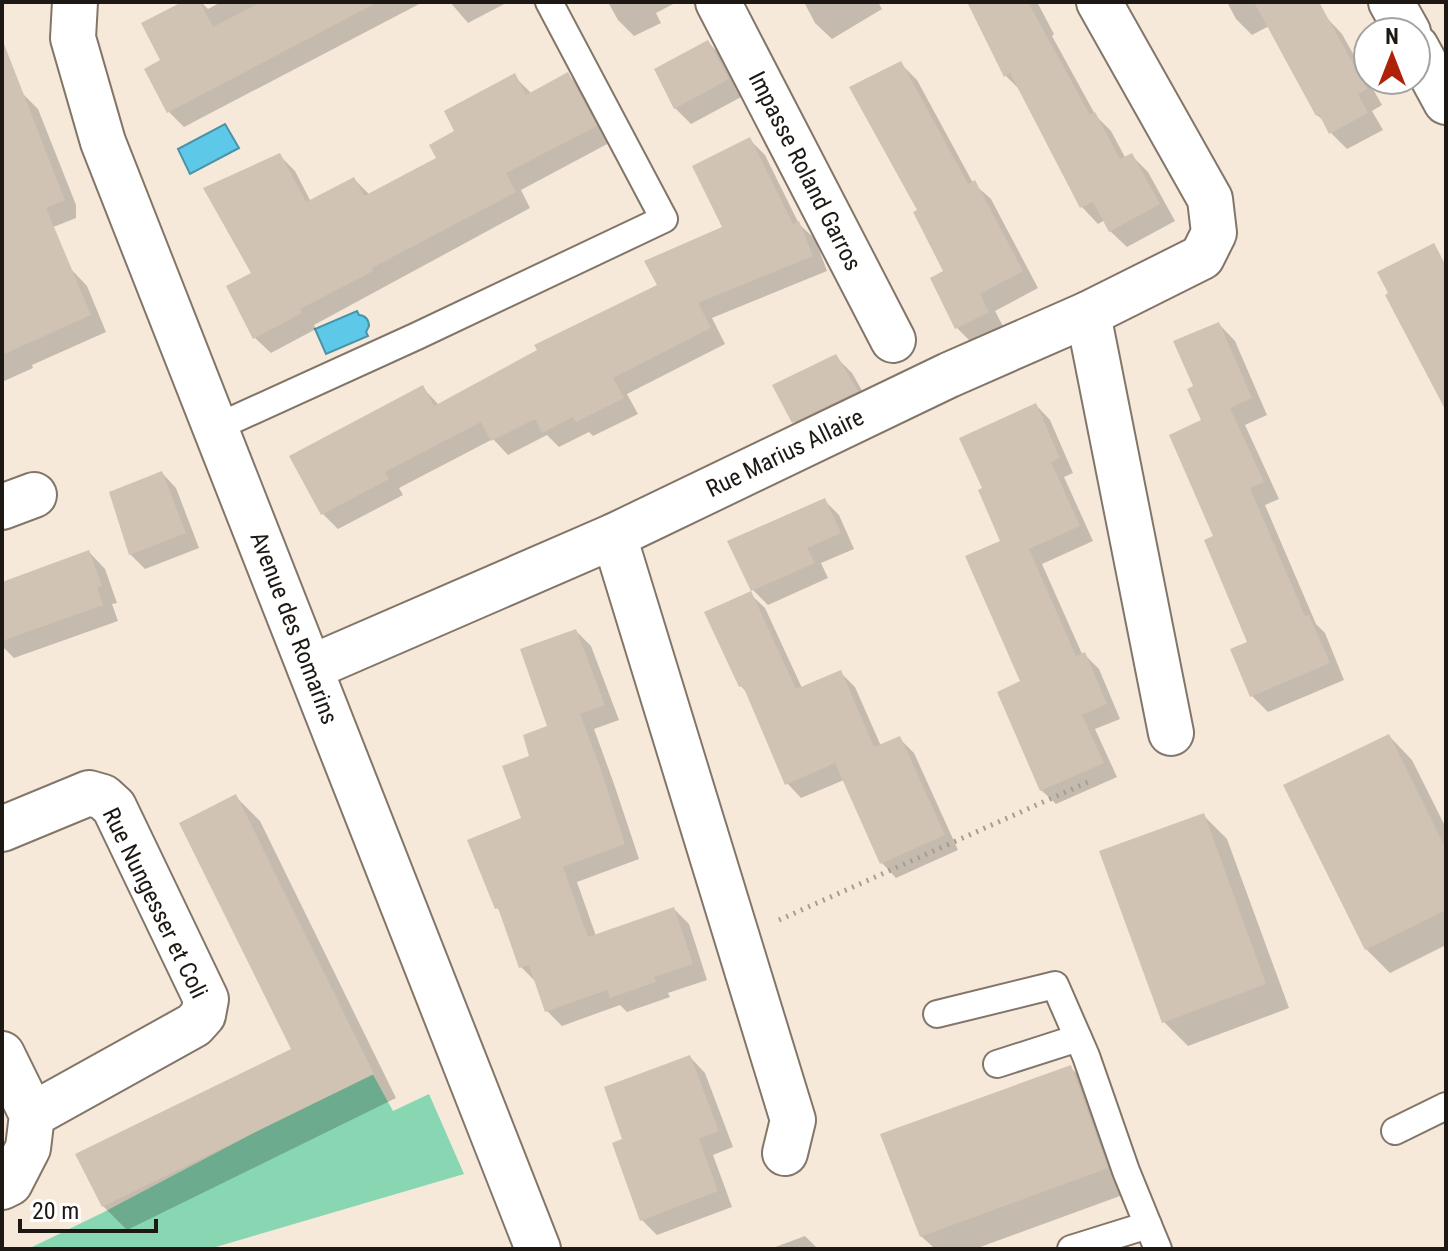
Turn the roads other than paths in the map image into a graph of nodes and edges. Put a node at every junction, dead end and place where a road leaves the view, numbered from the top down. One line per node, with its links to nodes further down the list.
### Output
1 (75, 2): 9 (street, Avenue des Romarins)
2 (549, 2): 9 (lane)
3 (718, 2): 8 (street, Impasse Roland Garros)
4 (1099, 2): 7 (street, Rue Marius Allaire)
5 (1432, 76): 6 (street)
6 (1446, 102)
7 (1088, 314): 10 (street, Rue Marius Allaire); 12 (street)
8 (893, 340)
9 (215, 428): 11 (street, Avenue des Romarins)
10 (614, 536): 11 (street, Rue Marius Allaire); 21 (street)
11 (310, 668): 24 (street, Avenue des Romarins)
12 (1171, 733)
13 (2, 829): 19 (street, Rue Nungesser et Coli)
14 (937, 1014): 15 (lane)
15 (1078, 1038): 17 (lane); 23 (lane)
16 (2, 1054): 19 (street)
17 (997, 1064)
18 (1446, 1106): 20 (lane)
19 (32, 1115): 22 (street)
20 (1395, 1131)
21 (785, 1153)
22 (2, 1187)
23 (1153, 1237): 25 (lane)
24 (538, 1249)
25 (1071, 1249)

